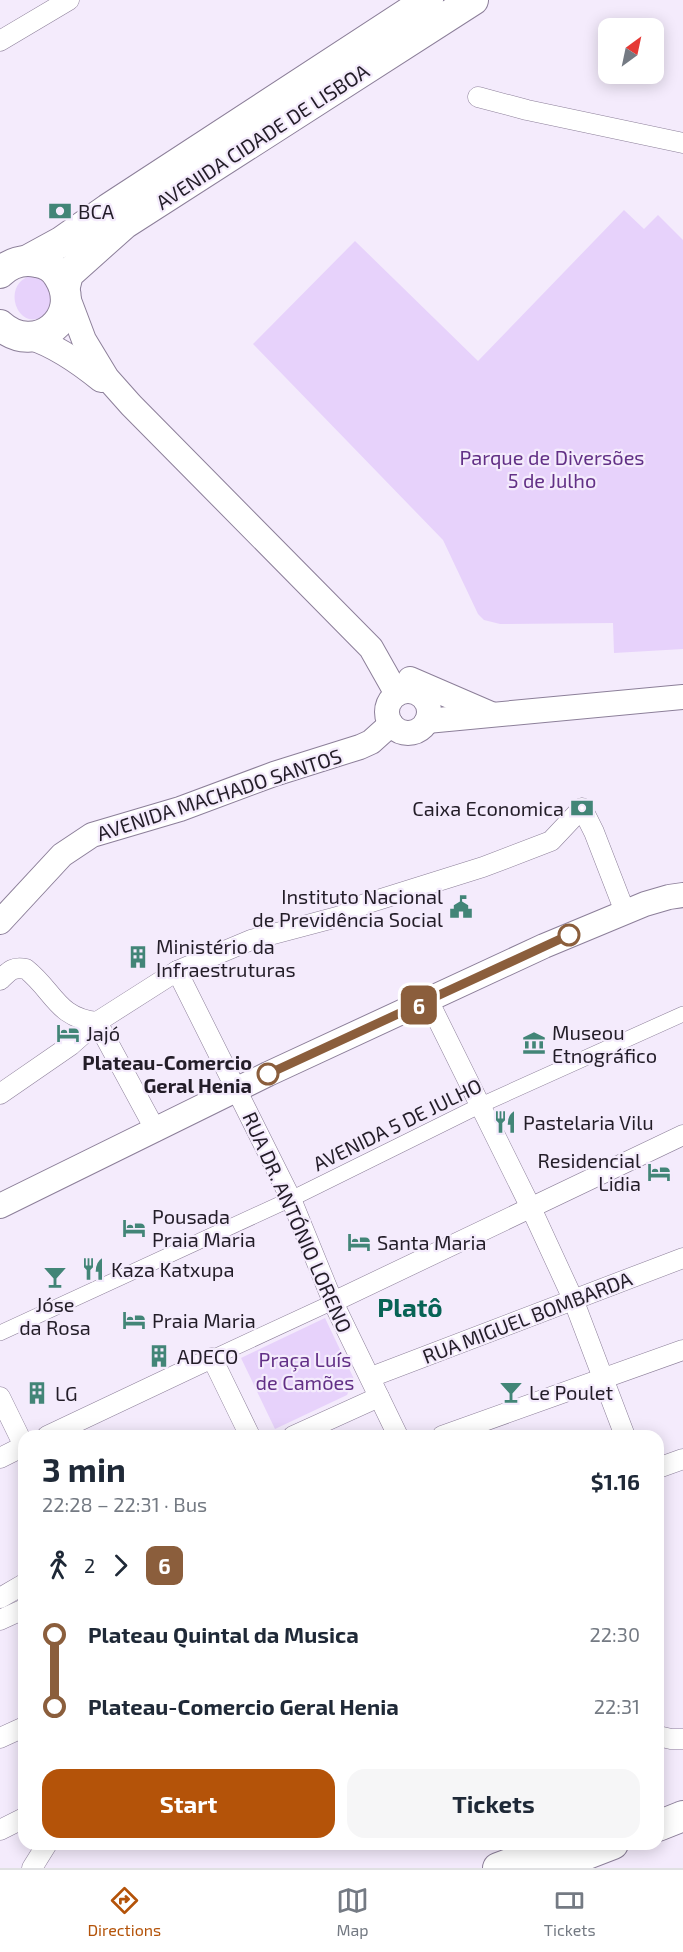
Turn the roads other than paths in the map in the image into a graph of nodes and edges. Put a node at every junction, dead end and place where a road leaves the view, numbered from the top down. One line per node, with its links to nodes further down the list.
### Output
1 (69, 0): 4 (street)
2 (428, 0): 7 (main road, AVENIDA CIDADE DE LISBOA)
3 (473, 0): 8 (main road, AVENIDA CIDADE DE LISBOA)
4 (0, 41)
5 (478, 97): 6 (street)
6 (683, 143)
7 (12, 262): 8 (main road)
8 (66, 291): 9 (main road, AVENIDA CIDADE DE LISBOA); 10 (street)
9 (11, 333): 10 (street)
10 (131, 405): 11 (street)
11 (381, 663): 12 (street); 14 (street)
12 (398, 694): 15 (street); 16 (street)
13 (683, 697): 14 (street)
14 (494, 715): 15 (street)
15 (427, 721): 16 (street)
16 (391, 724): 19 (street, AVENIDA MACHADO SANTOS)
17 (683, 895): 18 (street)
18 (625, 912): 20 (street); 22 (street)
19 (0, 922)
20 (177, 971): 24 (street); 25 (street, RUA DR. ANTÓNIO LORENO)
21 (0, 980): 24 (street)
22 (428, 1000): 25 (street); 27 (street)
23 (683, 1014): 27 (street, AVENIDA 5 DE JULHO)
24 (97, 1022): 26 (street); 28 (street)
25 (237, 1089): 28 (street); 30 (street, RUA DR. ANTÓNIO LORENO)
26 (0, 1094)
27 (481, 1105): 30 (street, AVENIDA 5 DE JULHO); 32 (street)
28 (156, 1131): 31 (street)
29 (683, 1135): 32 (street)
30 (291, 1199): 35 (street, RUA DR. ANTÓNIO LORENO); 36 (street, AVENIDA 5 DE JULHO)
31 (0, 1206)
32 (531, 1208): 34 (street); 35 (street)
33 (683, 1258): 34 (street, RUA MIGUEL BOMBARDA)
34 (573, 1299): 39 (street, RUA MIGUEL BOMBARDA); 40 (street)
35 (333, 1302): 38 (street); 39 (street, RUA DR. ANTÓNIO LORENO)
36 (0, 1333)
37 (683, 1350): 40 (street)
38 (212, 1358): 43 (street); 44 (street)
39 (371, 1377): 42 (street, RUA DR. ANTÓNIO LORENO)
40 (602, 1379): 47 (street); 48 (street)
41 (0, 1397): 49 (street)
42 (379, 1397): 45 (street); 46 (street)
43 (60, 1430)
44 (247, 1430)
45 (306, 1430)
46 (396, 1430)
47 (459, 1430)
48 (623, 1430)
49 (18, 1434)
50 (18, 1449): 51 (street)
51 (0, 1458)
52 (683, 1459): 53 (street)
53 (664, 1466)
54 (18, 1588): 55 (street)
55 (0, 1598)
56 (18, 1612): 57 (street)
57 (0, 1620)
58 (18, 1730): 60 (street)
59 (664, 1737): 61 (street)
60 (0, 1738)
61 (683, 1739)
62 (683, 1797): 63 (main road)
63 (664, 1805)
64 (683, 1816): 66 (main road)
65 (18, 1821): 67 (street)
66 (664, 1824)
67 (0, 1830)
68 (43, 1850): 71 (street)
69 (546, 1850): 72 (main road)
70 (598, 1850): 73 (main road)
71 (32, 1868)
72 (498, 1868)
73 (551, 1868)

